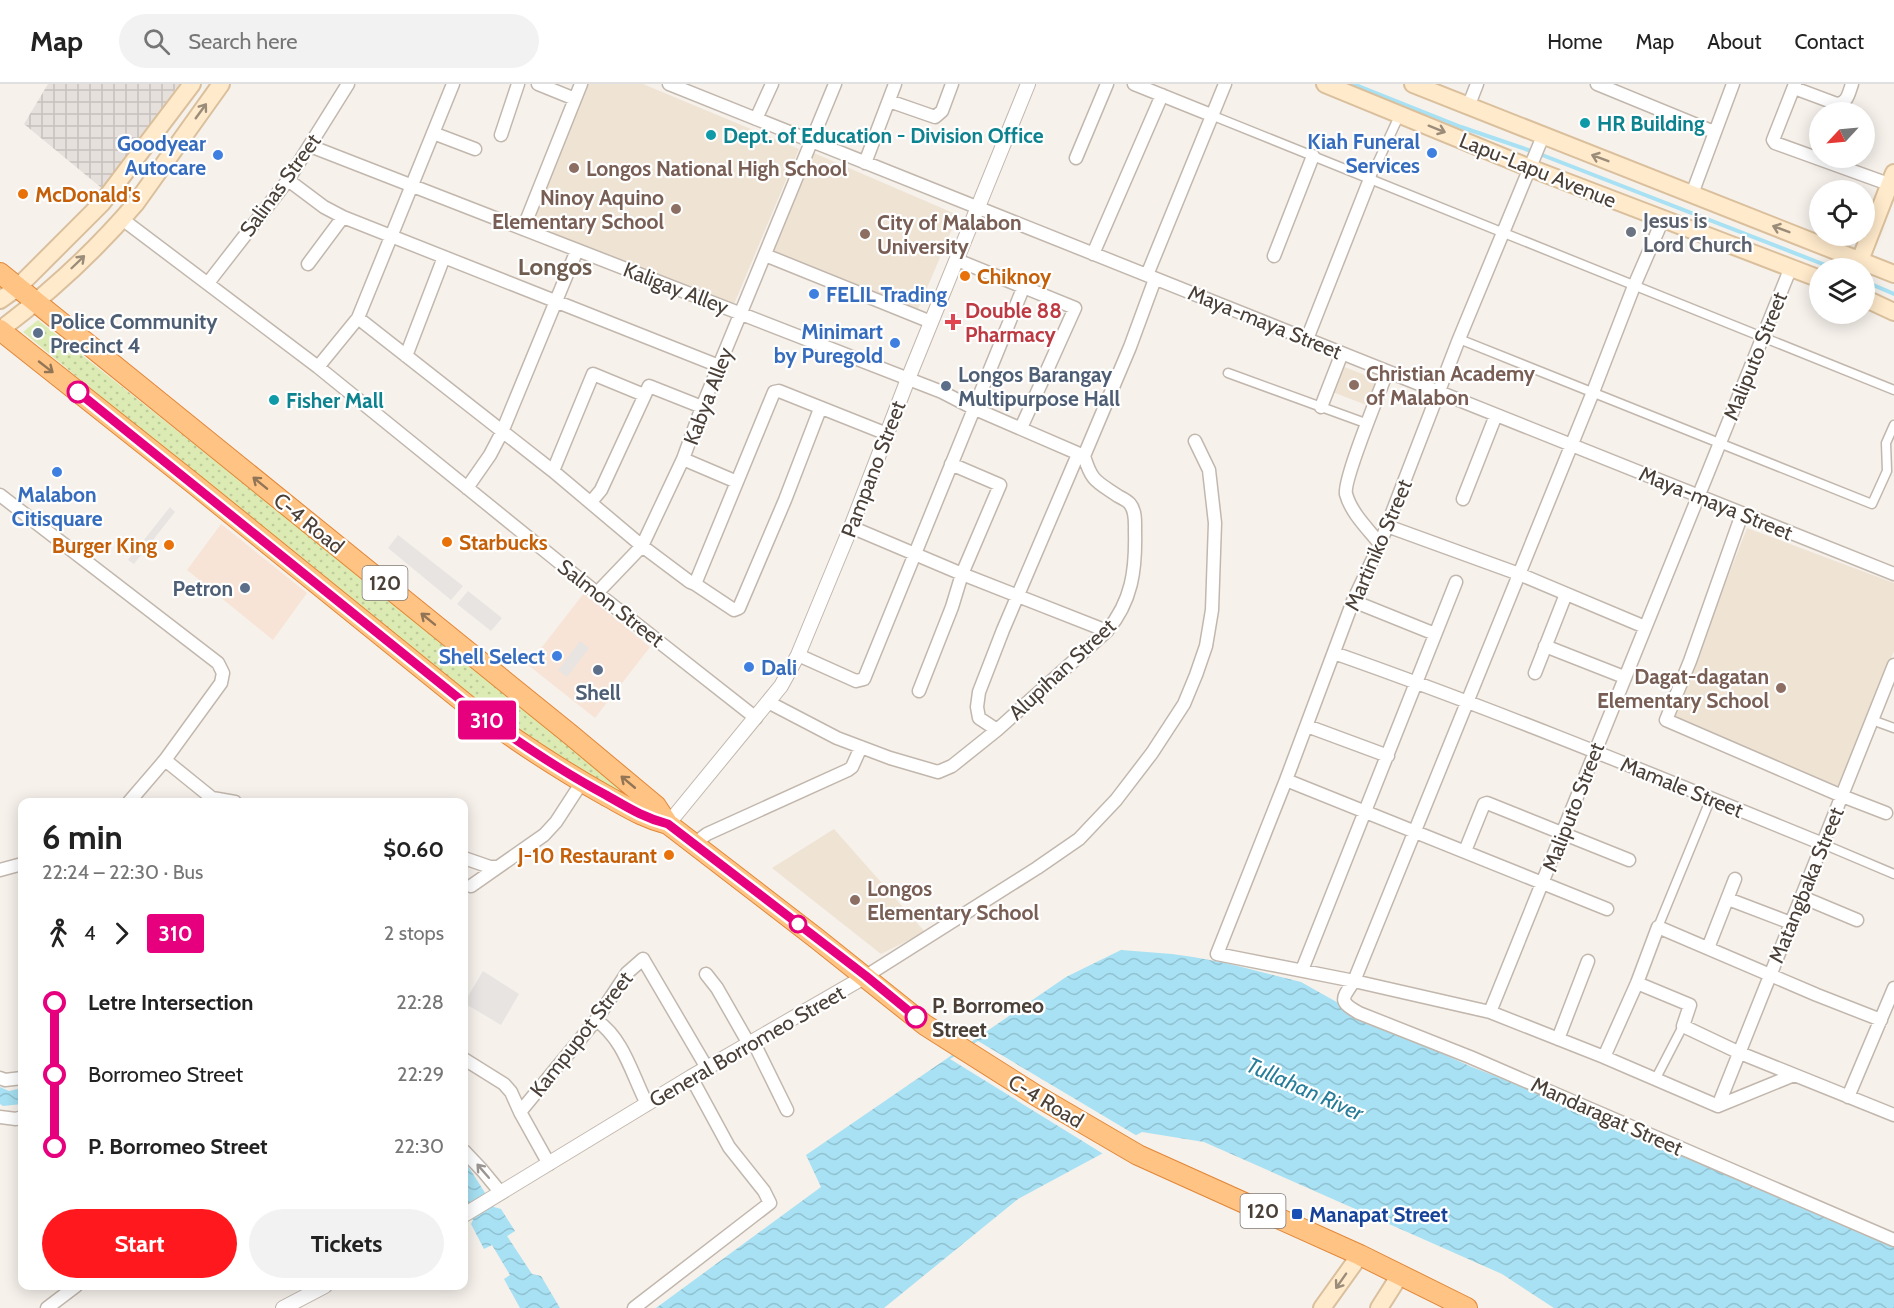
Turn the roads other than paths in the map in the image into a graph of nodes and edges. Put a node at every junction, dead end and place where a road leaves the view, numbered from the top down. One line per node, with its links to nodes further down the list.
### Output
1 (192, 84): 71 (main road)
2 (221, 84): 48 (main road, one-way to 2)
3 (348, 84): 35 (street, Salinas Street)
4 (453, 84): 32 (street)
5 (518, 84): 33 (street)
6 (538, 84): 25 (street)
7 (581, 84): 25 (street)
8 (669, 84): 30 (street, Maya-maya Street)
9 (772, 84): 30 (street)
10 (835, 84): 34 (street, Kabya Alley)
11 (895, 84): 26 (street)
12 (952, 84): 26 (street)
13 (1028, 84): 46 (street, Pampano Street)
14 (1107, 84): 39 (street)
15 (1134, 84): 24 (street)
16 (1225, 84): 29 (street)
17 (1324, 84): 28 (main road, Lapu-Lapu Avenue)
18 (1413, 84): 27 (main road, Lapu-Lapu Avenue)
19 (1477, 84): 27 (street)
20 (1597, 84): 31 (street)
21 (1733, 84): 31 (street)
22 (1852, 84): 23 (street)
23 (1795, 86): 43 (street)
24 (1162, 95): 29 (street); 54 (street)
25 (575, 99): 50 (street)
26 (889, 101): 40 (street)
27 (1468, 107): 37 (main road, Lapu-Lapu Avenue)
28 (1400, 114): 37 (main road, Lapu-Lapu Avenue, one-way to 37); 41 (street)
29 (1211, 115): 38 (street); 67 (street)
30 (756, 119): 34 (street, Maya-maya Street)
31 (1714, 132): 45 (street)
32 (433, 133): 36 (street); 44 (street)
33 (501, 135)
34 (812, 141): 40 (street, Maya-maya Street); 55 (street, Kabya Alley)
35 (310, 146): 42 (street, Salinas Street); 44 (street, Kaligay Alley)
36 (475, 149)
37 (1537, 152): 45 (main road, Lapu-Lapu Avenue, one-way to 37); 49 (main road, Lapu-Lapu Avenue); 51 (street, Martiniko Street)
38 (1313, 156): 41 (street); 56 (street)
39 (1076, 158)
40 (865, 163): 46 (street, Maya-maya Street)
41 (1370, 179): 51 (street); 82 (street)
42 (288, 180): 47 (street); 68 (street, Salinas Street)
43 (1893, 181): 59 (main road)
44 (412, 186): 50 (street, Kaligay Alley); 52 (street)
45 (1692, 194): 58 (main road, Lapu-Lapu Avenue, one-way to 45)
46 (979, 208): 54 (street, Maya-maya Street); 60 (street, Pampano Street)
47 (343, 217): 52 (street); 61 (street)
48 (122, 219): 68 (street, Salmon Street); 74 (main road, one-way to 48)
49 (1663, 219): 62 (main road, Lapu-Lapu Avenue); 70 (street)
50 (523, 229): 53 (street, Kaligay Alley)
51 (1502, 232): 70 (street); 83 (street, Martiniko Street)
52 (392, 237): 57 (street); 78 (street)
53 (577, 250): 73 (street); 77 (street, Kaligay Alley)
54 (1093, 254): 67 (street, Maya-maya Street)
55 (765, 255): 77 (street, Kabya Alley); 79 (street)
56 (1274, 256)
57 (444, 257): 73 (street); 85 (street)
58 (1845, 258)
59 (1861, 258)
60 (957, 260): 69 (street); 79 (street, Pampano Street)
61 (308, 264)
62 (1791, 267): 65 (main road, Lapu-Lapu Avenue); 81 (street, Maliputo Street)
63 (1875, 269): 66 (main road, Lapu-Lapu Avenue)
64 (0, 273): 71 (highway, C-4 Road / 120)
65 (1809, 274)
66 (1894, 274)
67 (1151, 277): 82 (street, Maya-maya Street); 108 (street)
68 (208, 283): 87 (street, Salmon Street)
69 (1024, 286): 97 (street); 102 (street)
70 (1634, 286): 81 (street); 93 (street)
71 (17, 288): 72 (main road); 74 (highway, C-4 Road / 120)
72 (0, 300)
73 (556, 301): 86 (street); 103 (street)
74 (36, 303): 80 (main road); 163 (highway, C-4 Road / 120, one-way to 74)
75 (1875, 303): 76 (main road)
76 (1894, 312)
77 (741, 314): 86 (street, Kabya Alley); 90 (street, Kaligay Alley)
78 (358, 318): 85 (street); 87 (street)
79 (931, 322): 90 (street, Pampano Street)
80 (0, 330): 156 (highway, C-4 Road / 120, one-way to 156)
81 (1763, 337): 91 (street); 106 (street, Maliputo Street)
82 (1307, 339): 84 (street, Maya-maya Street)
83 (1459, 339): 92 (street, Martiniko Street); 93 (street)
84 (1342, 353): 88 (street, Maya-maya Street); 96 (street)
85 (406, 356): 103 (street)
86 (719, 366): 95 (street, Kabya Alley)
87 (318, 367): 113 (street, Salmon Street)
88 (1388, 372): 92 (street, Maya-maya Street); 100 (street)
89 (1228, 373): 96 (street)
90 (908, 379): 97 (street, Kaligay Alley); 104 (street, Pampano Street)
91 (1894, 390)
92 (1439, 392): 99 (street, Maya-maya Street); 119 (street, Martiniko Street)
93 (1593, 392): 106 (street); 107 (street)
94 (645, 395): 95 (street); 111 (street); 117 (street)
95 (702, 407): 109 (street, Kabya Alley)
96 (1322, 407): 100 (street)
97 (973, 408): 102 (street, Kaligay Alley); 110 (street)
98 (820, 409): 104 (street); 112 (street); 128 (street)
99 (1496, 415): 107 (street, Maya-maya Street); 116 (street)
100 (1368, 424): 121 (street)
101 (1894, 425): 106 (street)
102 (1022, 428): 108 (street, Kaligay Alley)
103 (502, 432): 111 (street); 113 (street)
104 (887, 434): 120 (street, Pampano Street)
105 (1195, 441): 189 (street, General Borromeo Street)
106 (1720, 442): 115 (street, Maliputo Street)
107 (1571, 445): 115 (street, Maya-maya Street); 125 (street)
108 (1082, 455): 131 (street); 134 (street, Alupihan Street)
109 (683, 459): 112 (street); 122 (street, Kabya Alley)
110 (951, 464): 123 (street); 124 (street)
111 (553, 471): 117 (street)
112 (737, 482): 128 (street)
113 (466, 488): 129 (street, Salmon Street)
114 (0, 495): 154 (street)
115 (1698, 496): 118 (street, Maya-maya Street); 133 (street, Maliputo Street)
116 (1463, 499)
117 (591, 502): 122 (street)
118 (1742, 514): 126 (street, Maya-maya Street); 157 (street)
119 (1387, 526): 121 (street, Martiniko Street); 125 (street)
120 (851, 528): 123 (street); 138 (street, Pampano Street)
121 (1380, 544): 132 (street, Martiniko Street)
122 (642, 546): 128 (street); 129 (street, Kabya Alley)
123 (915, 553): 124 (street); 138 (street)
124 (962, 574): 131 (street); 143 (street)
125 (1518, 574): 130 (street); 145 (street)
126 (1894, 574)
127 (1456, 582): 135 (street)
128 (695, 584)
129 (597, 593): 146 (street, Salmon Street)
130 (1566, 594): 133 (street); 136 (street)
131 (1019, 596): 134 (street); 150 (street)
132 (1353, 601): 135 (street); 137 (street, Martiniko Street)
133 (1645, 627): 141 (street, Maliputo Street)
134 (1107, 631): 150 (street, Alupihan Street)
135 (1435, 634): 142 (street)
136 (1545, 646): 140 (street); 141 (street)
137 (1334, 653): 142 (street, Mamale Street); 148 (street, Martiniko Street)
138 (798, 655): 144 (street, Pampano Street)
139 (1894, 665): 147 (street, Matangbaka Street)
140 (1534, 673)
141 (1624, 677): 152 (street, Maliputo Street)
142 (1417, 682): 145 (street, Mamale Street); 153 (street)
143 (918, 691)
144 (768, 702): 146 (street, Pampano Street); 151 (street, Alupihan Street)
145 (1467, 702): 152 (street, Mamale Street); 164 (street)
146 (756, 718): 163 (street, Pampano Street)
147 (1872, 720): 149 (street); 157 (street, Matangbaka Street)
148 (1307, 726): 153 (street); 155 (street, Martiniko Street)
149 (1894, 728)
150 (997, 730): 151 (street, Alupihan Street)
151 (861, 747): 166 (street)
152 (1594, 751): 160 (street, Mamale Street); 165 (street, Maliputo Street)
153 (1388, 756): 161 (street)
154 (165, 760): 158 (street); 159 (street)
155 (1286, 780): 161 (street); 186 (street, Martiniko Street)
156 (582, 782): 163 (highway, C-4 Road / 120); 172 (street)
157 (1842, 796): 162 (street); 167 (street, Matangbaka Street)
158 (132, 798)
159 (212, 798)
160 (1711, 798): 167 (street, Mamale Street); 183 (street)
161 (1366, 813): 164 (street); 186 (street)
162 (1886, 813)
163 (668, 824): 166 (highway, C-4 Road / 120)
164 (1414, 831): 168 (street); 190 (street)
165 (1563, 832): 168 (street); 170 (street); 176 (street, Maliputo Street)
166 (694, 844): 189 (highway, C-4 Road / 120)
167 (1823, 844): 174 (street, Mamale Street); 178 (street, Matangbaka Street)
168 (1466, 852): 176 (street)
169 (468, 859): 172 (street)
170 (1629, 860)
171 (18, 865): 173 (street)
172 (497, 867): 177 (street)
173 (0, 870)
174 (1894, 874)
175 (1736, 879): 179 (street)
176 (1543, 883): 180 (street); 193 (street, Maliputo Street)
177 (471, 886)
178 (1802, 897): 181 (street); 182 (street, Matangbaka Street)
179 (1728, 899): 182 (street); 184 (street)
180 (1607, 909)
181 (1857, 920)
182 (1791, 923): 188 (street, Matangbaka Street)
183 (1658, 927): 184 (street); 191 (street)
184 (1708, 948): 188 (street)
185 (1588, 961): 197 (street)
186 (1302, 970): 190 (street)
187 (706, 974): 198 (street)
188 (1771, 975): 195 (street); 199 (street, Matangbaka Street)
189 (866, 976): 198 (street, General Borromeo Street); 221 (highway, C-4 Road / 120)
190 (1354, 981): 193 (street); 220 (street, Mandaragat Street)
191 (1637, 983): 196 (street); 200 (street)
192 (1894, 988): 195 (street)
193 (1490, 1012): 197 (street)
194 (596, 1020): 202 (street, Kampupot Street); 209 (street); 212 (street, Kampupot Street)
195 (1881, 1020): 208 (street)
196 (1683, 1026): 199 (street); 207 (street)
197 (1558, 1039): 200 (street)
198 (751, 1042): 202 (street, General Borromeo Street); 211 (street)
199 (1740, 1053): 203 (street); 210 (street, Matangbaka Street)
200 (1604, 1058): 207 (street)
201 (468, 1062): 212 (street)
202 (707, 1068): 204 (street, General Borromeo Street)
203 (1794, 1075): 208 (street); 210 (street)
204 (692, 1077): 209 (street, General Borromeo Street); 227 (street)
205 (0, 1078): 206 (street)
206 (18, 1078)
207 (1655, 1080): 210 (street)
208 (1848, 1097): 213 (street)
209 (647, 1104): 217 (street, General Borromeo Street)
210 (1718, 1106)
211 (787, 1110)
212 (520, 1112): 217 (street)
213 (1894, 1115)
214 (0, 1117): 215 (street)
215 (18, 1118)
216 (468, 1155): 218 (street, one-way to 216)
217 (549, 1164): 218 (street, General Borromeo Street)
218 (495, 1197): 219 (street, General Borromeo Street)
219 (468, 1212)
220 (1894, 1240)
221 (1360, 1255): 222 (highway, C-4 Road / 120); 228 (main road, one-way to 228)
222 (1400, 1275): 229 (main road); 230 (highway, C-4 Road / 120)
223 (71, 1290): 225 (street)
224 (317, 1290): 226 (street)
225 (47, 1308)
226 (283, 1308)
227 (634, 1308)
228 (1322, 1308)
229 (1379, 1308)
230 (1467, 1308)

